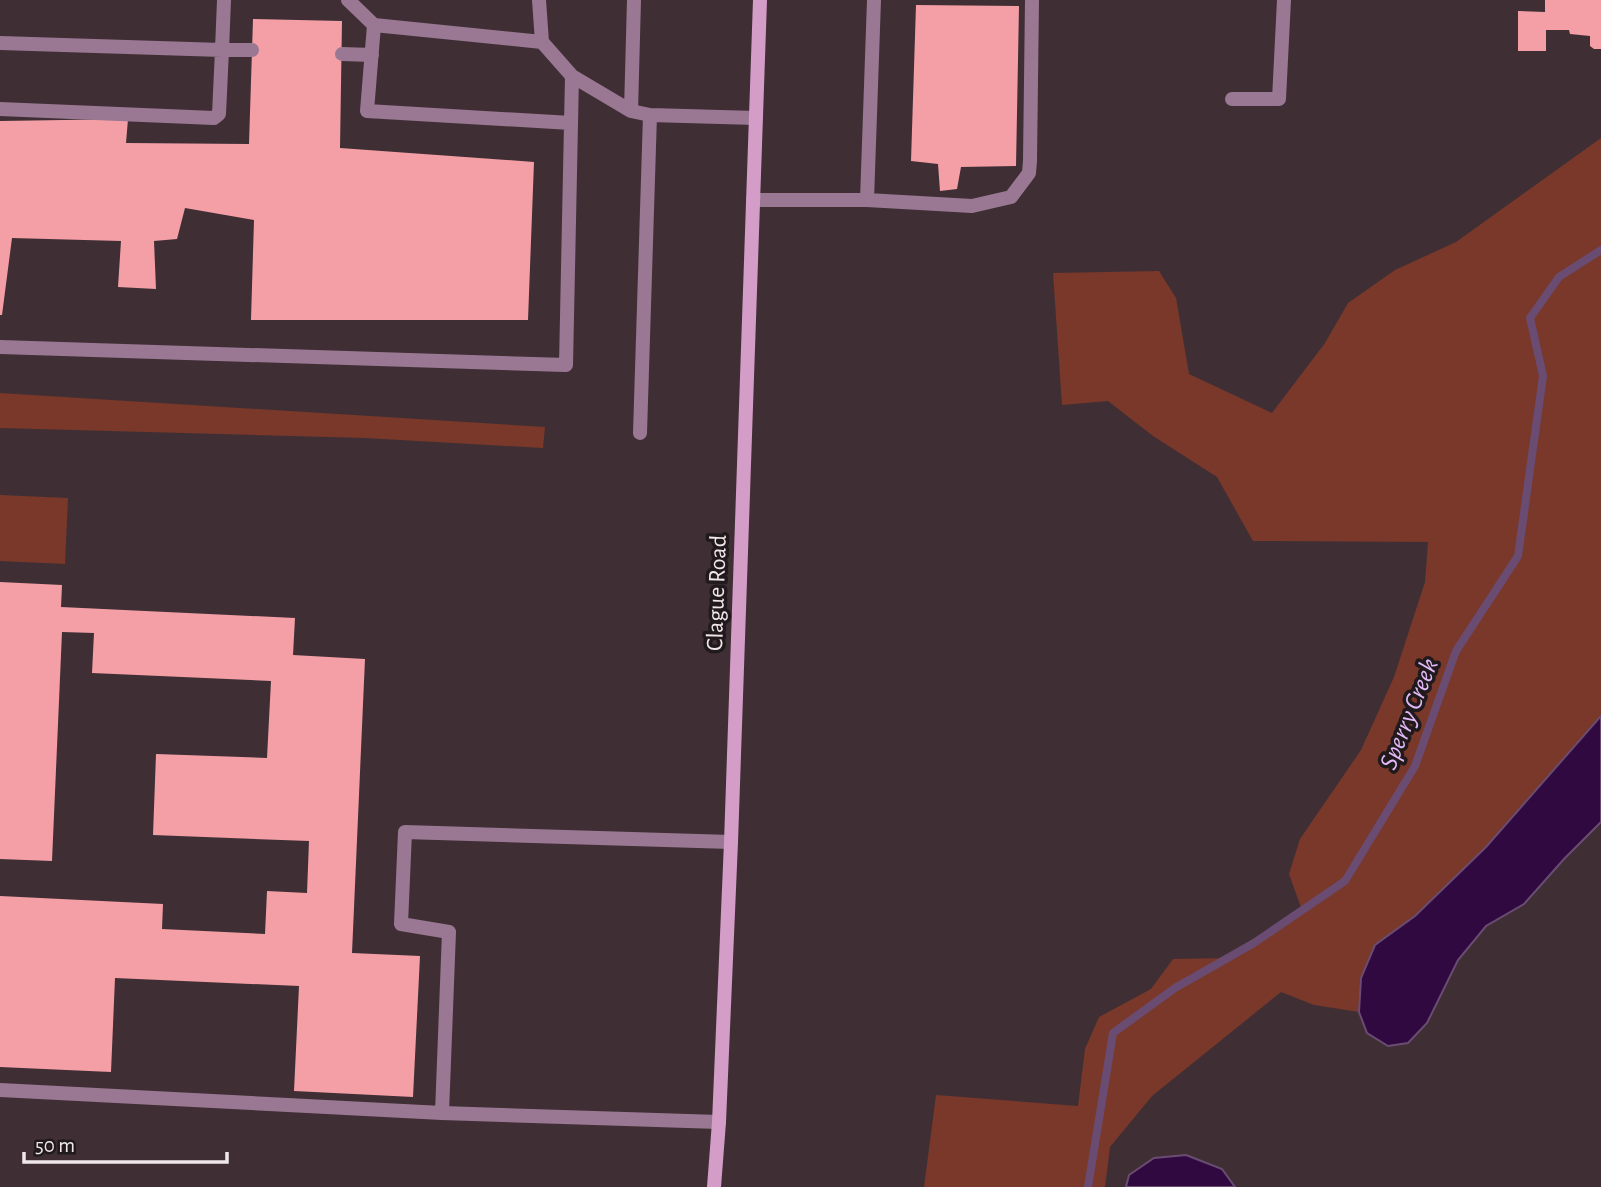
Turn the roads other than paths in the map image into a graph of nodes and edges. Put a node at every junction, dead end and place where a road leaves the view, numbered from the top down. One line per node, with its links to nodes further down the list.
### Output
1 (224, 0): 12 (lane)
2 (348, 0): 9 (lane)
3 (539, 0): 10 (lane)
4 (634, 0): 19 (lane)
5 (760, 0): 21 (main road, Clague Road)
6 (874, 0): 24 (lane)
7 (1032, 0): 24 (lane)
8 (1284, 0): 17 (lane)
9 (374, 25): 10 (lane); 15 (lane)
10 (541, 42): 16 (lane)
11 (0, 43): 12 (lane)
12 (222, 50): 13 (lane); 18 (lane)
13 (252, 51)
14 (342, 54): 15 (lane)
15 (372, 55): 22 (lane)
16 (572, 76): 19 (lane); 22 (lane)
17 (1233, 99)
18 (0, 109)
19 (631, 111): 20 (lane)
20 (650, 115): 21 (lane); 26 (lane)
21 (756, 118): 23 (main road, Clague Road)
22 (571, 123): 25 (lane)
23 (753, 200): 24 (lane); 27 (main road, Clague Road)
24 (867, 200)
25 (0, 347)
26 (640, 433)
27 (731, 842): 29 (lane); 30 (main road, Clague Road)
28 (0, 1090): 29 (lane)
29 (442, 1113): 30 (lane)
30 (719, 1122): 31 (main road, Clague Road)
31 (714, 1187)

